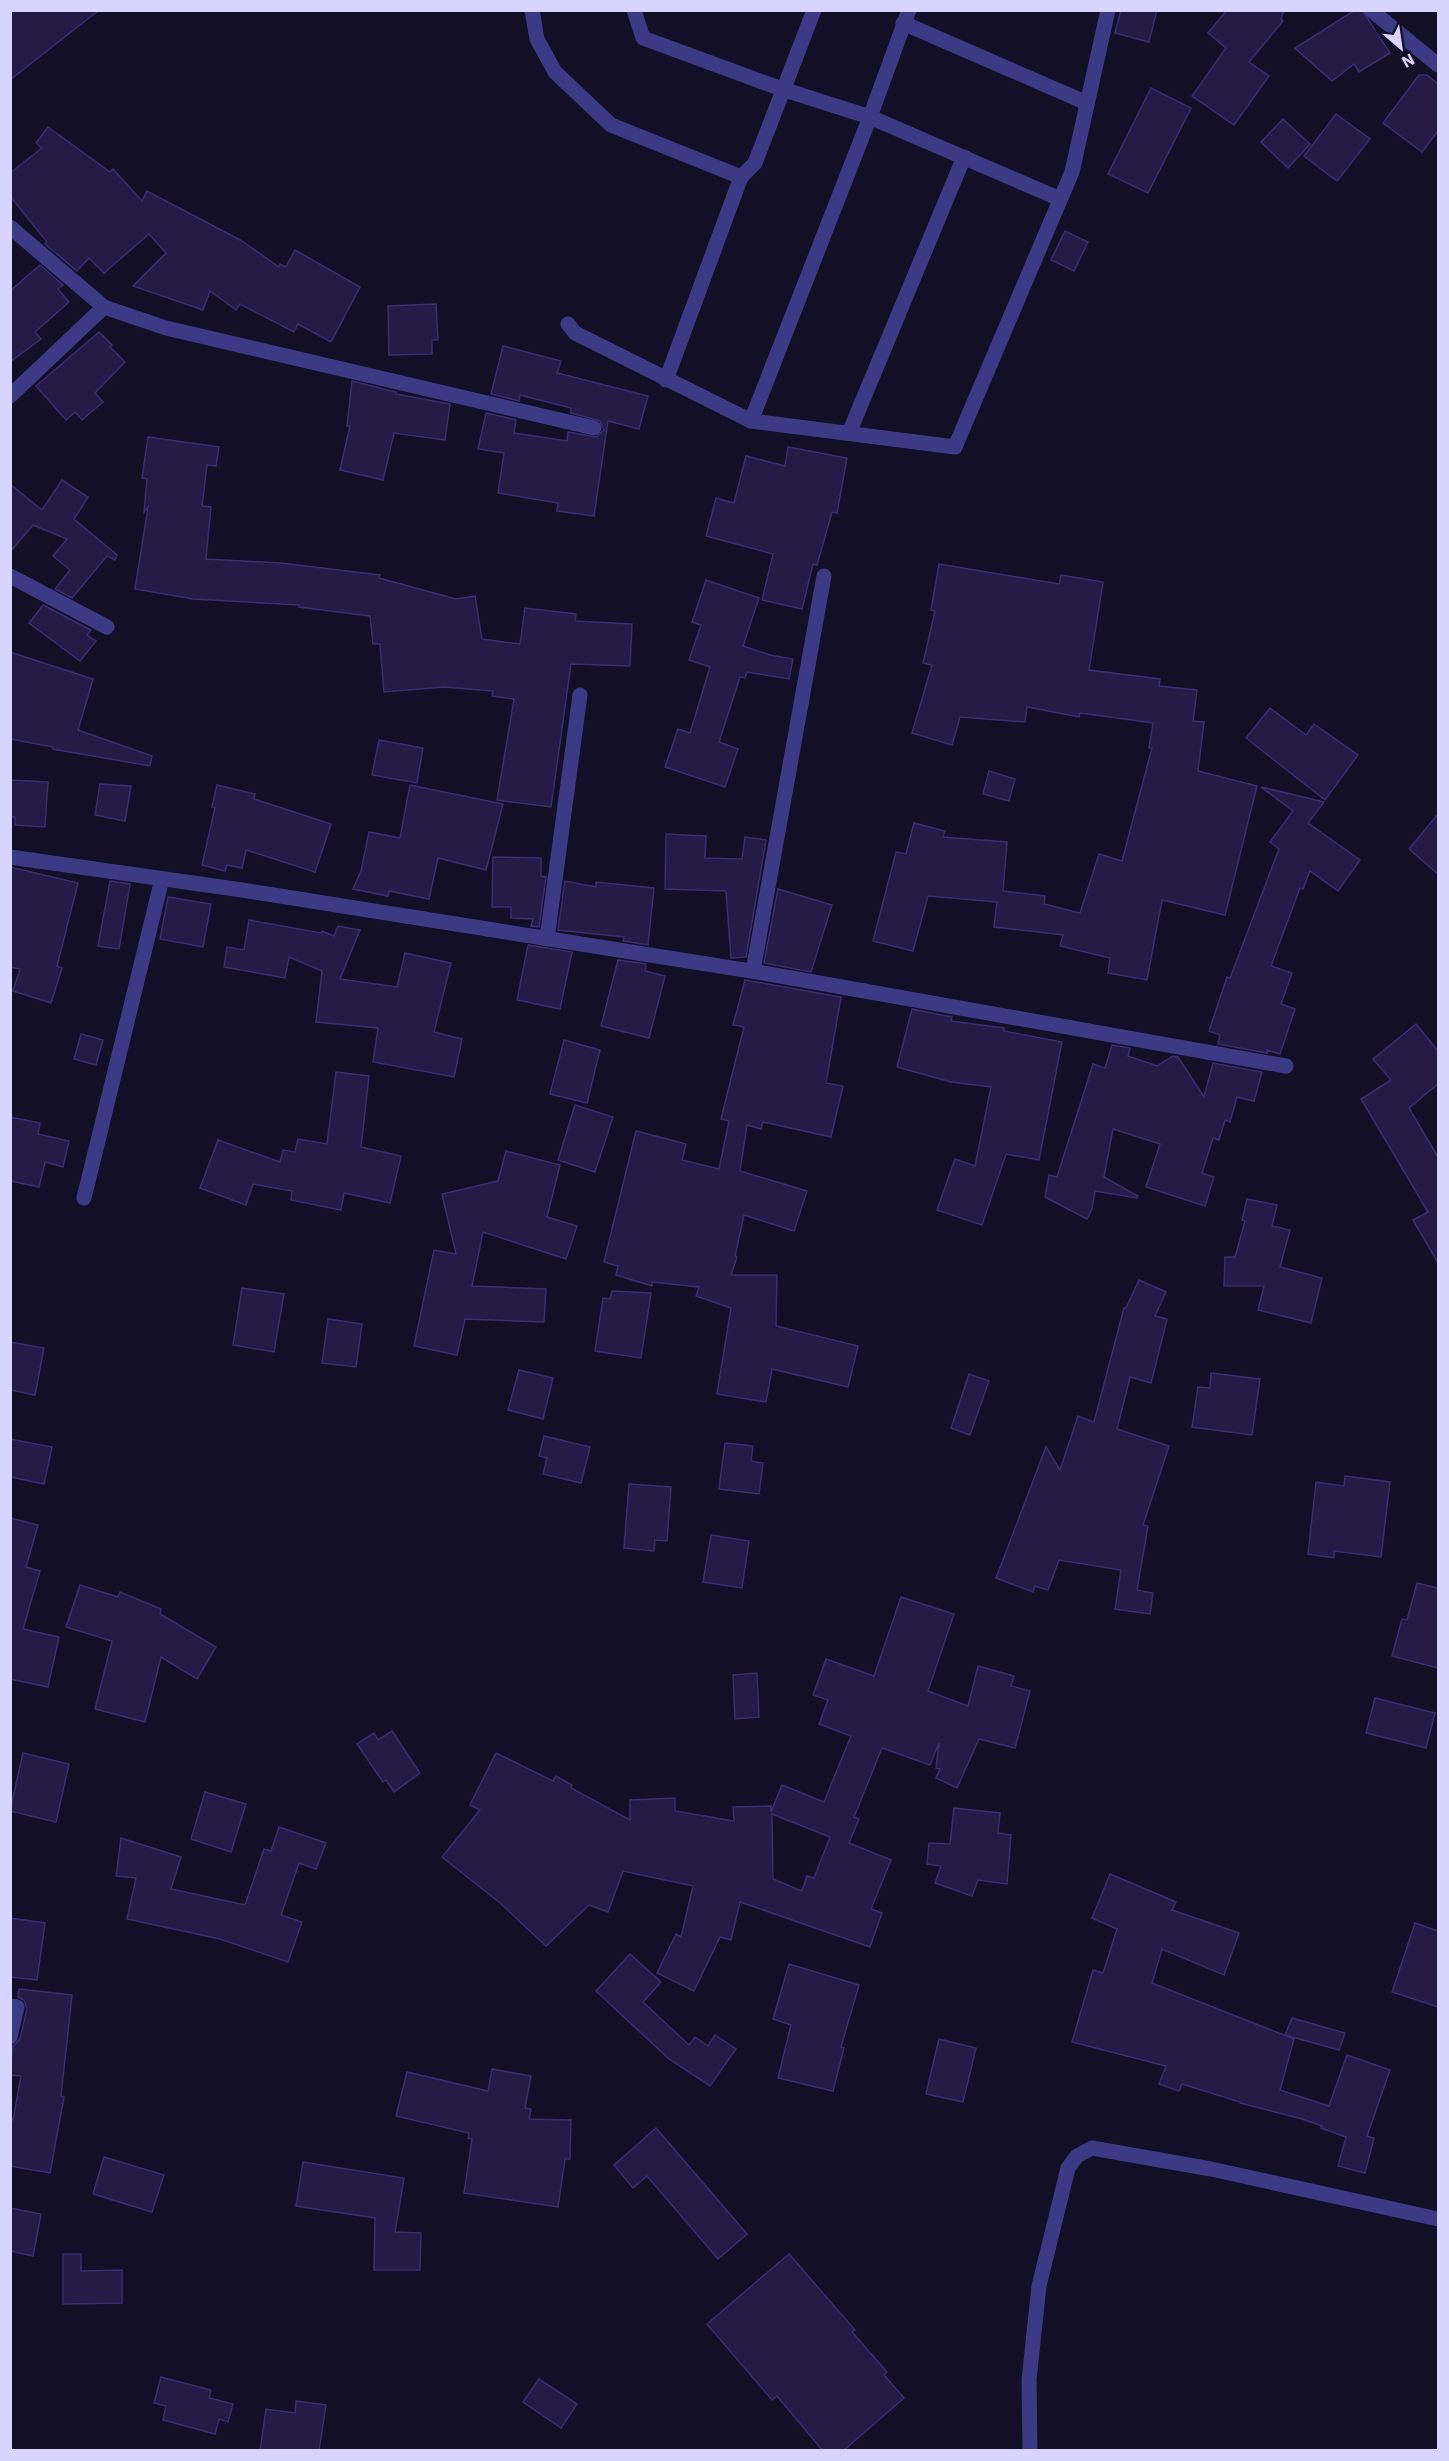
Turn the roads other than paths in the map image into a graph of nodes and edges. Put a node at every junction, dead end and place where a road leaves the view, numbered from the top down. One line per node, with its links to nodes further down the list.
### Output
1 (532, 10): 12 (street)
2 (634, 10): 8 (street)
3 (814, 10): 8 (street)
4 (1108, 10): 9 (street)
5 (1371, 10): 7 (street)
6 (906, 17): 9 (street); 10 (street)
7 (1438, 65)
8 (782, 89): 10 (street); 12 (street)
9 (1087, 103): 13 (street)
10 (870, 117): 11 (street); 19 (street)
11 (964, 157): 13 (street); 21 (street)
12 (741, 177): 17 (street)
13 (1060, 199): 21 (street)
14 (10, 227): 15 (street)
15 (104, 307): 18 (street); 20 (street)
16 (568, 324): 17 (street)
17 (666, 380): 19 (street)
18 (10, 396)
19 (751, 421): 21 (street)
20 (594, 428)
21 (849, 433)
22 (10, 576): 24 (street)
23 (824, 576): 29 (street)
24 (107, 627)
25 (580, 695): 28 (street)
26 (10, 857): 27 (street)
27 (162, 879): 28 (street); 31 (street)
28 (546, 939): 29 (street)
29 (753, 971): 30 (street)
30 (1286, 1066)
31 (84, 1198)
32 (10, 2006): 33 (street)
33 (10, 2037)
34 (1438, 2217): 35 (street)
35 (1030, 2451)

